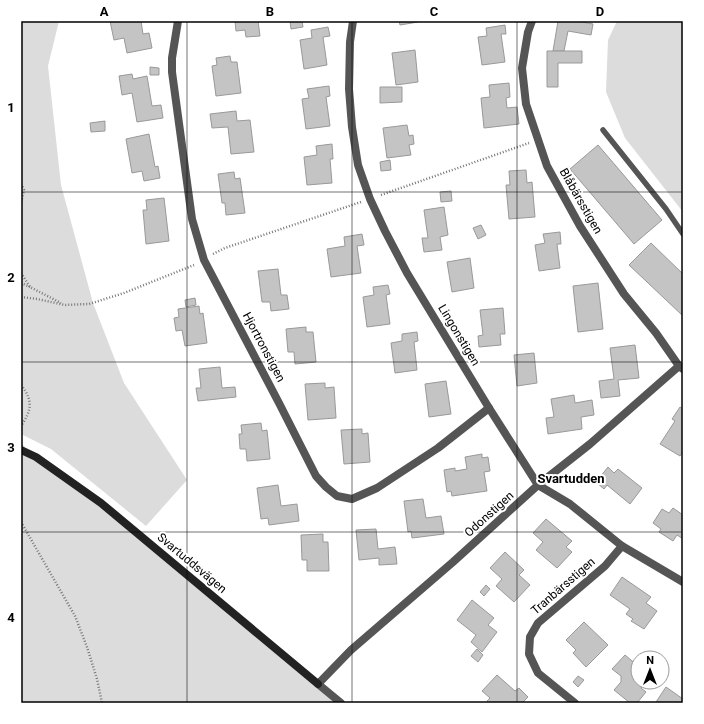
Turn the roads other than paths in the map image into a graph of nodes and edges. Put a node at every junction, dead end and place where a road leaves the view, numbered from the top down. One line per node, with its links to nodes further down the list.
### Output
1 (178, 21): 7 (street, Hjortronstigen)
2 (353, 21): 7 (street, Lingonstigen)
3 (532, 21): 6 (street, Blåbärsstigen)
4 (603, 130): 5 (lane)
5 (683, 234)
6 (681, 368): 9 (street, Odonstigen)
7 (489, 408): 9 (street, Lingonstigen)
8 (21, 450): 12 (street, Svartuddsvägen)
9 (538, 485): 10 (street, Lingonstigen); 12 (street, Odonstigen)
10 (622, 546): 11 (street, Lingonstigen); 14 (street, Tranbärsstigen)
11 (683, 582)
12 (318, 684): 13 (street, Svartuddsvägen)
13 (341, 703)
14 (575, 703)

